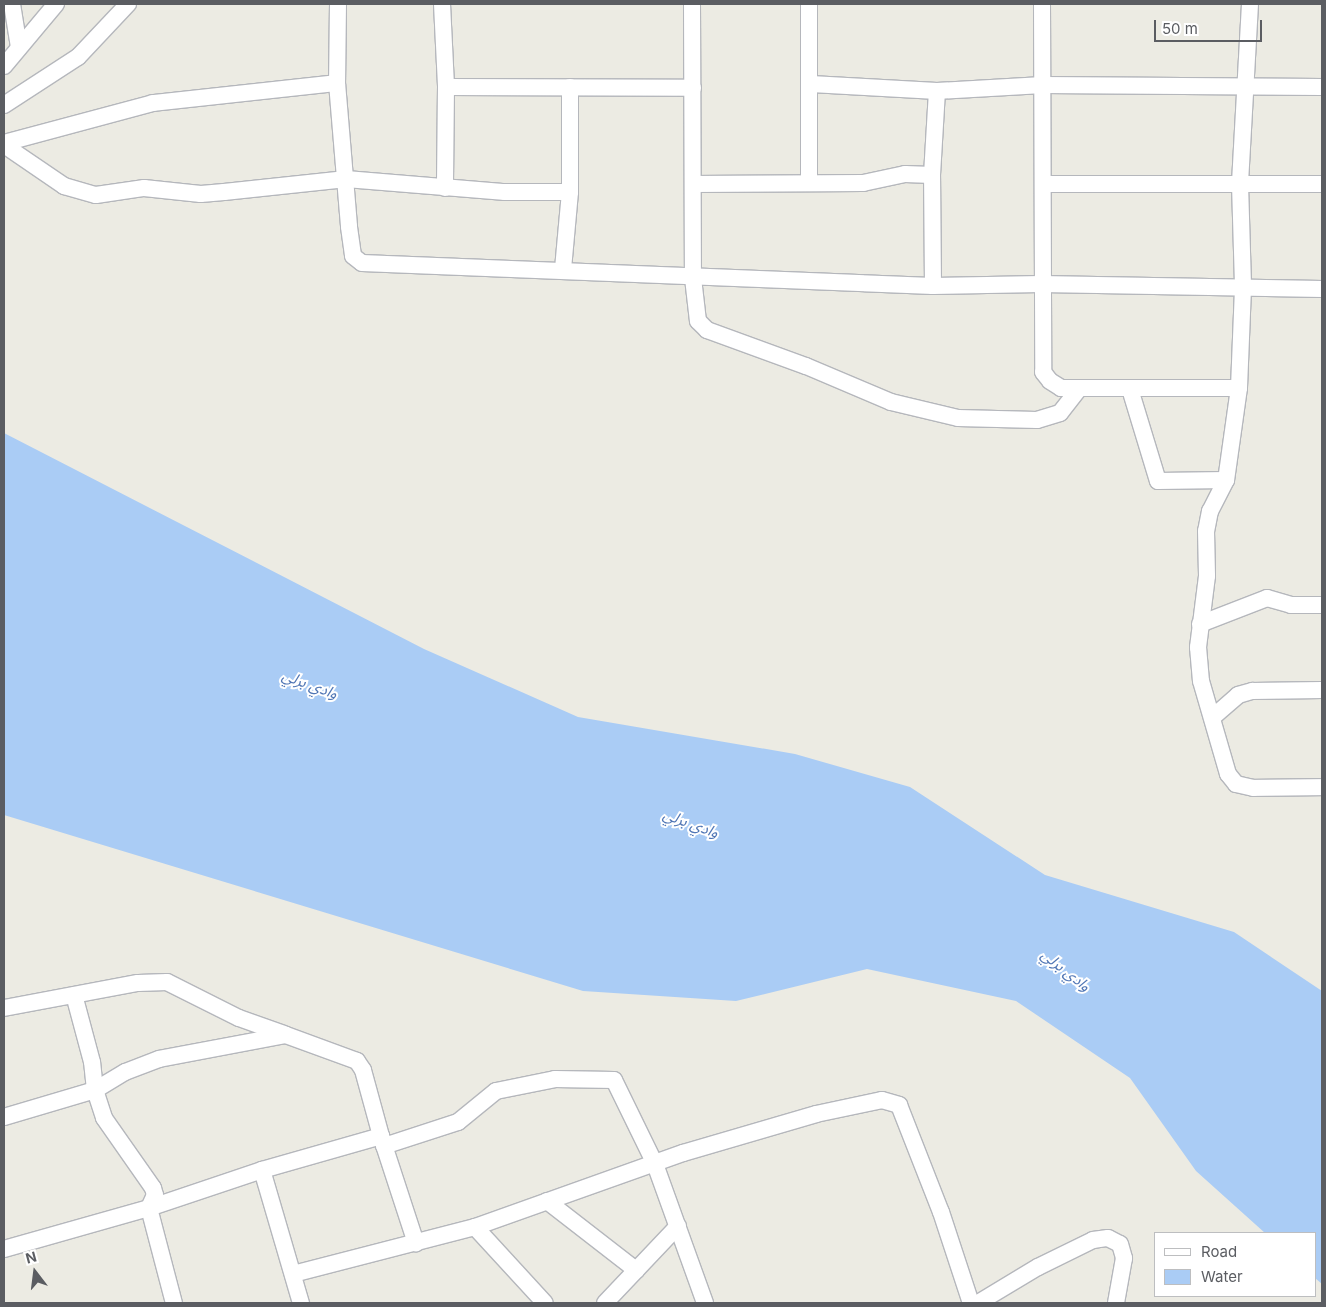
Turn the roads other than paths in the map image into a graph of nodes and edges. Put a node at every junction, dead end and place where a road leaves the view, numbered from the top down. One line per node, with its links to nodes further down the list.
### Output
1 (12, 4): 10 (street)
2 (56, 4): 10 (street)
3 (128, 4): 21 (street)
4 (338, 4): 12 (street)
5 (442, 4): 15 (street)
6 (692, 4): 18 (street)
7 (809, 4): 13 (street)
8 (1042, 4): 14 (street)
9 (1250, 4): 19 (street)
10 (20, 47): 11 (street)
11 (4, 66)
12 (337, 84): 22 (street); 24 (street)
13 (811, 84): 20 (street); 25 (street)
14 (1043, 86): 19 (street); 20 (street); 27 (street)
15 (446, 87): 16 (street); 30 (street)
16 (570, 87): 18 (street); 31 (street)
17 (1322, 87): 19 (street)
18 (693, 88): 26 (street)
19 (1244, 88): 28 (street)
20 (937, 91): 23 (street)
21 (4, 105)
22 (4, 144): 24 (street)
23 (932, 176): 25 (street); 35 (street)
24 (346, 179): 30 (street); 32 (street)
25 (809, 183): 26 (street)
26 (694, 184): 33 (street)
27 (1044, 184): 28 (street); 34 (street)
28 (1240, 184): 29 (street); 36 (street)
29 (1322, 184)
30 (445, 188): 31 (street)
31 (570, 192): 32 (street)
32 (563, 269): 33 (street)
33 (693, 278): 35 (street); 39 (street)
34 (1041, 284): 35 (street); 36 (street); 39 (street)
35 (933, 286)
36 (1243, 288): 37 (street); 38 (street)
37 (1322, 289)
38 (1239, 388): 40 (street); 41 (street)
39 (1079, 389): 40 (street)
40 (1130, 389): 41 (street)
41 (1226, 480): 43 (street)
42 (1322, 605): 43 (street)
43 (1200, 624): 45 (street)
44 (1322, 690): 45 (street)
45 (1213, 717): 46 (street)
46 (1322, 787)
47 (74, 995): 48 (street); 49 (street); 50 (street)
48 (4, 1008)
49 (286, 1035): 50 (street); 52 (street)
50 (95, 1090): 51 (street); 56 (street)
51 (4, 1117)
52 (383, 1141): 53 (street); 54 (street); 59 (street)
53 (655, 1164): 55 (street); 57 (street); 68 (street)
54 (262, 1170): 56 (street); 62 (street)
55 (548, 1201): 58 (street); 61 (street)
56 (149, 1208): 60 (street); 63 (street)
57 (678, 1226): 61 (street); 67 (street)
58 (474, 1227): 59 (street); 65 (street)
59 (416, 1243): 62 (street)
60 (4, 1249)
61 (636, 1270): 66 (street)
62 (293, 1274): 64 (street)
63 (174, 1303)
64 (301, 1303)
65 (545, 1303)
66 (604, 1303)
67 (705, 1303)
68 (971, 1303)
69 (978, 1303): 70 (street)
70 (1116, 1303)

